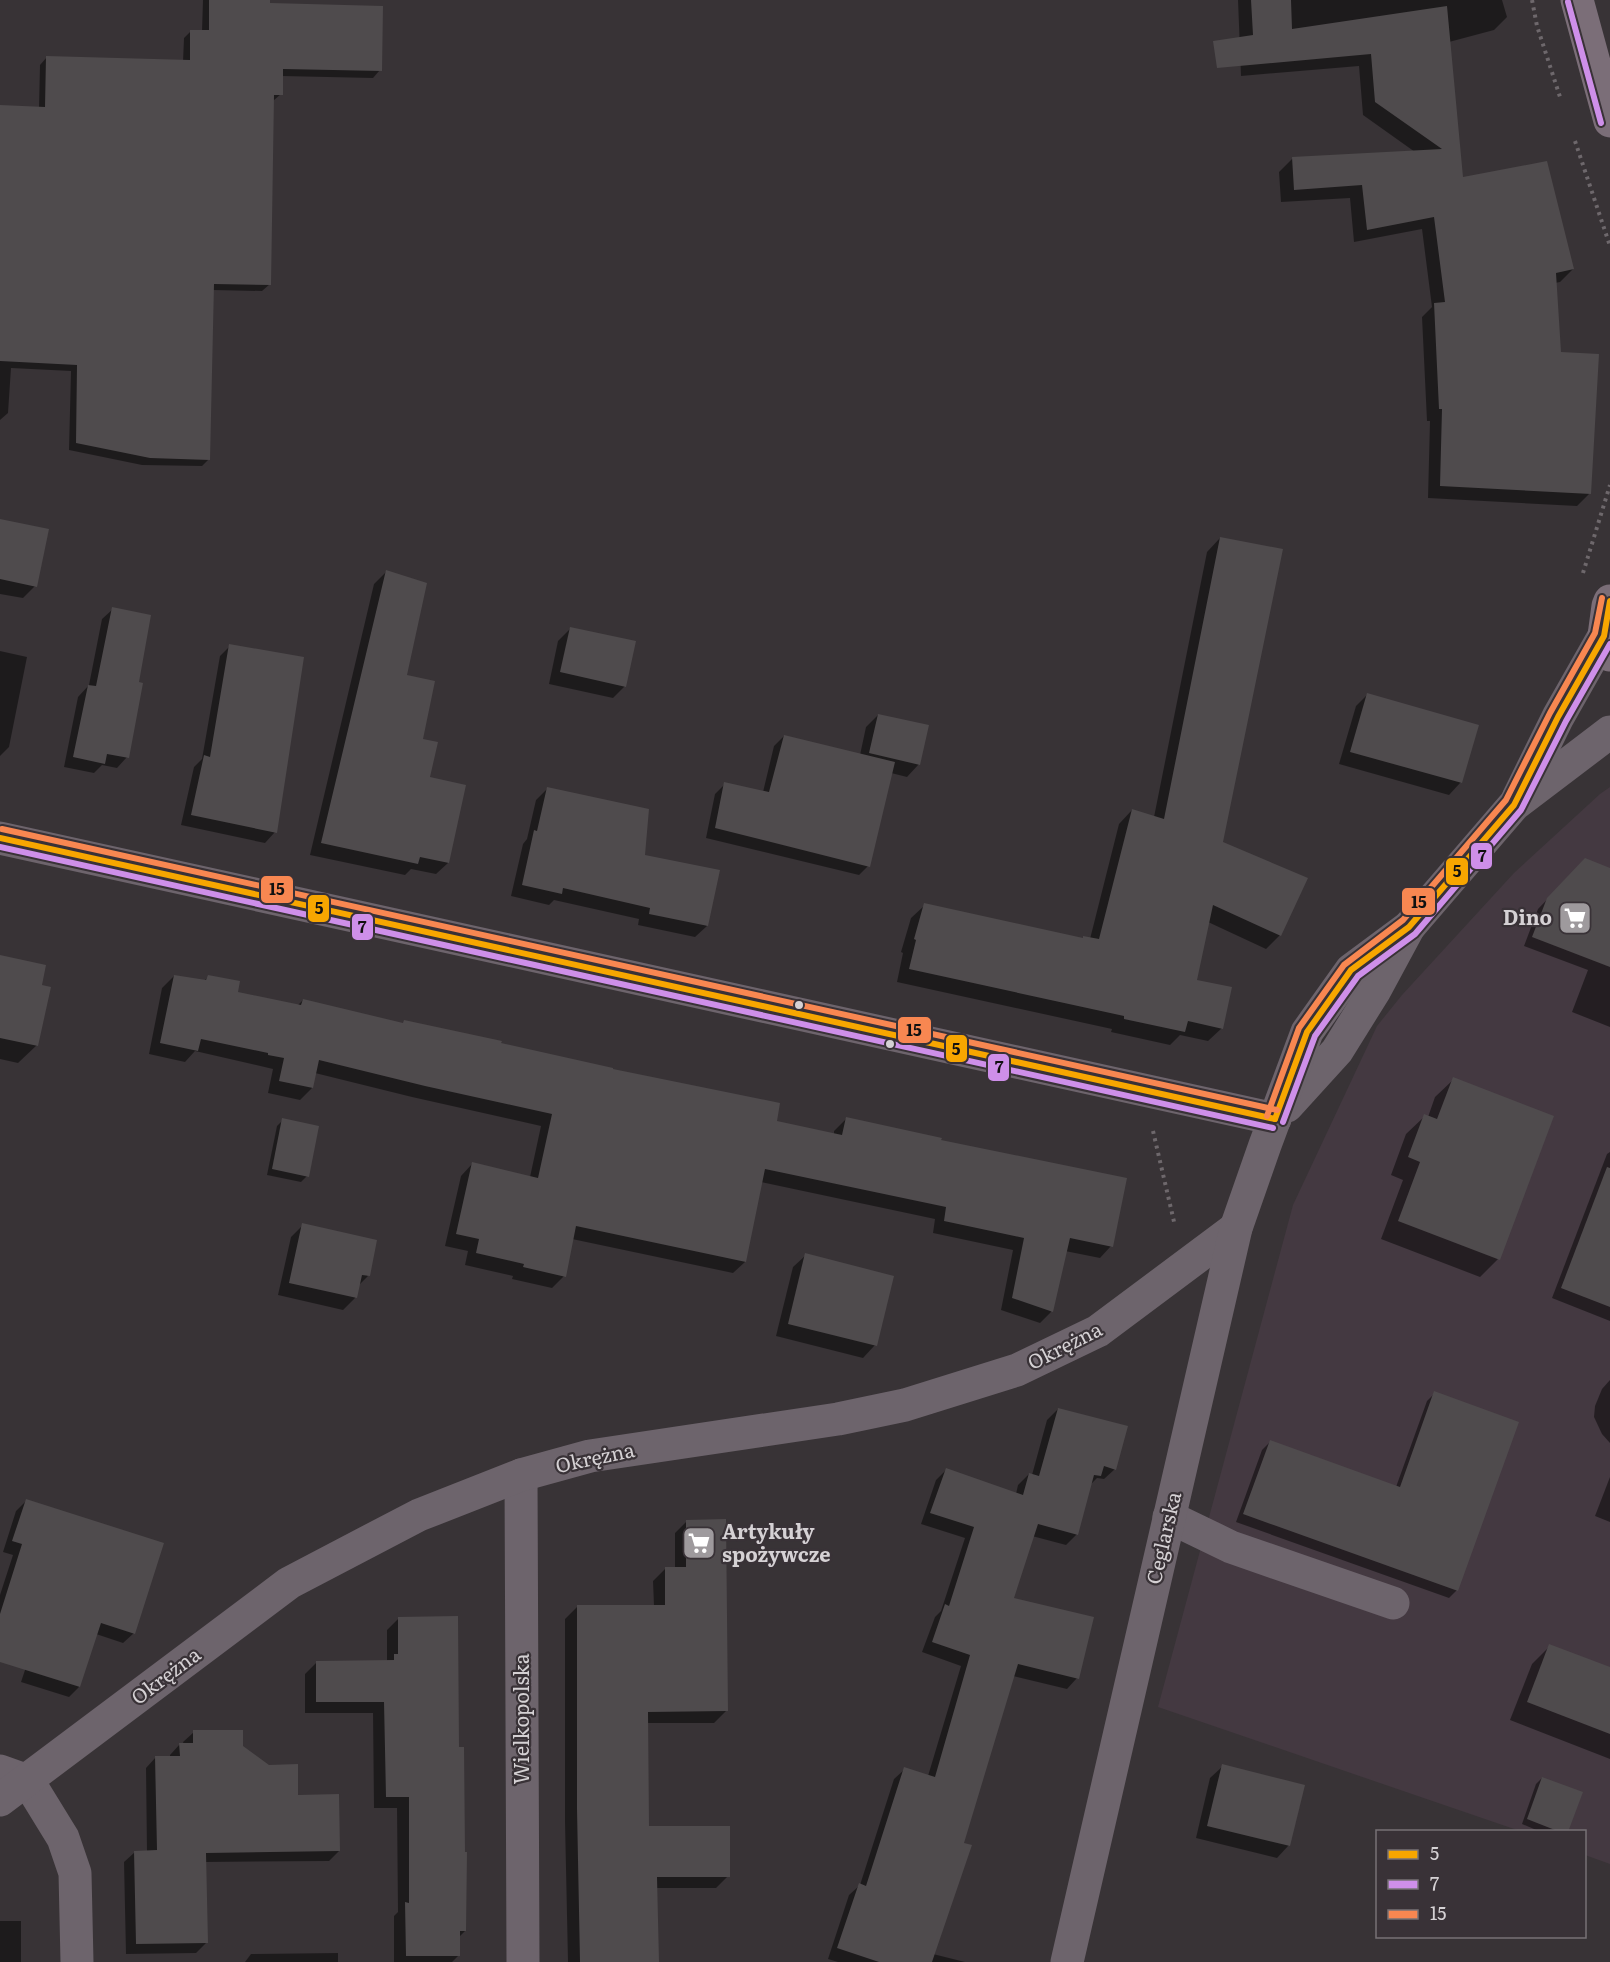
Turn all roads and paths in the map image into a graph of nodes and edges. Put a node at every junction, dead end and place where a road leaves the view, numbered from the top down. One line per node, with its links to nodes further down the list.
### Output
1 (1577, 0): 2 (main road)
2 (1610, 121)
3 (1610, 485): 4 (path)
4 (1609, 491)
5 (1610, 602): 6 (main road)
6 (1607, 646): 8 (street, Ceglarska)
7 (1610, 732): 8 (street, Ceglarska)
8 (1514, 805): 10 (street, Ceglarska)
9 (0, 838): 10 (street)
10 (1275, 1119): 12 (street, Ceglarska)
11 (1151, 1125): 13 (path)
12 (1236, 1228): 14 (street, Okrężna); 15 (street, Ceglarska)
13 (1178, 1236)
14 (521, 1475): 17 (street, Okrężna); 20 (street, Wielkopolska)
15 (1169, 1517): 16 (street); 21 (street, Ceglarska)
16 (1393, 1603)
17 (14, 1776): 18 (street, Okrężna); 19 (street)
18 (0, 1800)
19 (77, 1962)
20 (523, 1962)
21 (1067, 1962)

